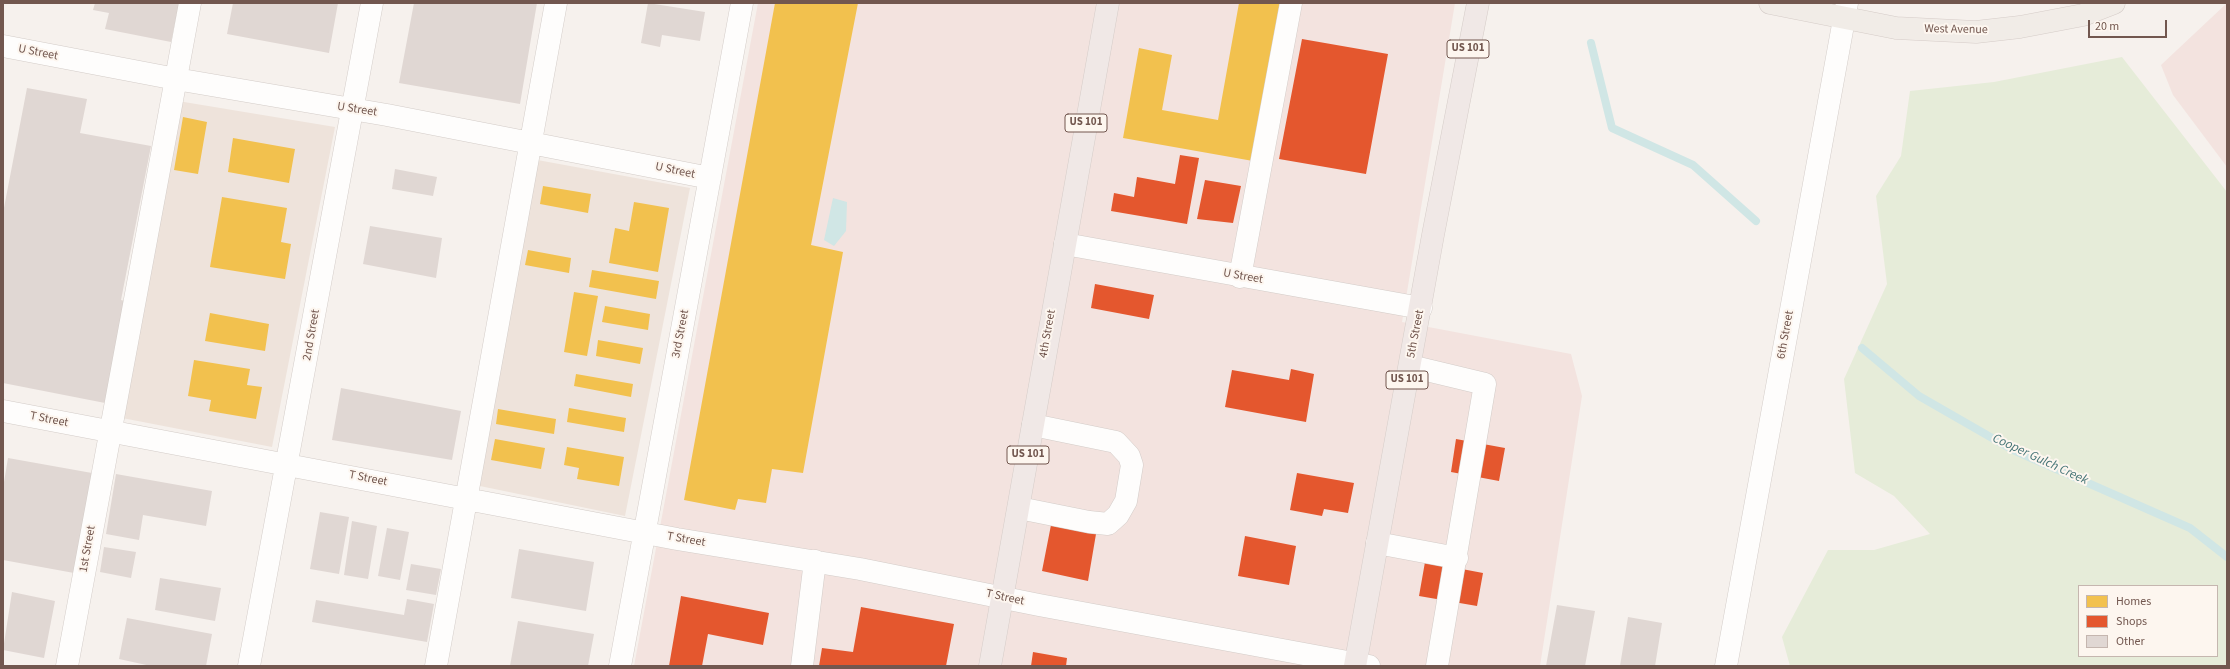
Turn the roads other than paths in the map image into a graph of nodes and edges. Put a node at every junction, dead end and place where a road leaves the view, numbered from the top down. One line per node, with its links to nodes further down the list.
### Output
1 (190, 3): 12 (street, 1st Street)
2 (372, 3): 13 (street, 2nd Street)
3 (556, 3): 14 (street)
4 (742, 3): 15 (street, 3rd Street)
5 (1108, 3): 16 (highway, 4th Street / US 101)
6 (1291, 3): 17 (street)
7 (1478, 3): 18 (highway, 5th Street / US 101)
8 (1770, 3): 10 (main road, West Avenue)
9 (2114, 3): 10 (main road, West Avenue)
10 (1846, 10): 39 (street, 6th Street)
11 (3, 46): 12 (street, U Street)
12 (176, 79): 13 (street, U Street); 22 (street, 1st Street)
13 (353, 109): 14 (street, U Street); 23 (street, 2nd Street)
14 (530, 144): 15 (street, U Street); 24 (street)
15 (710, 178): 26 (street, 3rd Street)
16 (1065, 244): 17 (street, U Street); 21 (highway, 4th Street / US 101)
17 (1240, 277): 18 (street, U Street)
18 (1420, 308): 19 (highway, 5th Street / US 101)
19 (1410, 366): 27 (highway, 5th Street / US 101); 28 (street)
20 (3, 411): 22 (street, T Street)
21 (1033, 425): 25 (highway, 4th Street / US 101); 25 (street)
22 (109, 432): 23 (street, T Street); 32 (street, 1st Street)
23 (288, 464): 24 (street, T Street); 33 (street, 2nd Street)
24 (466, 498): 26 (street, T Street); 34 (street)
25 (1019, 508): 30 (highway, 4th Street / US 101)
26 (644, 533): 29 (street, T Street); 35 (street, 3rd Street)
27 (1377, 543): 28 (street); 31 (highway, 5th Street / US 101)
28 (1457, 558): 38 (street)
29 (815, 561): 30 (street, T Street); 36 (street)
30 (1003, 597): 31 (street, T Street); 37 (highway, 4th Street / US 101)
31 (1360, 665)
32 (67, 666)
33 (249, 666)
34 (436, 666)
35 (620, 666)
36 (802, 666)
37 (990, 666)
38 (1437, 666)
39 (1726, 666)

